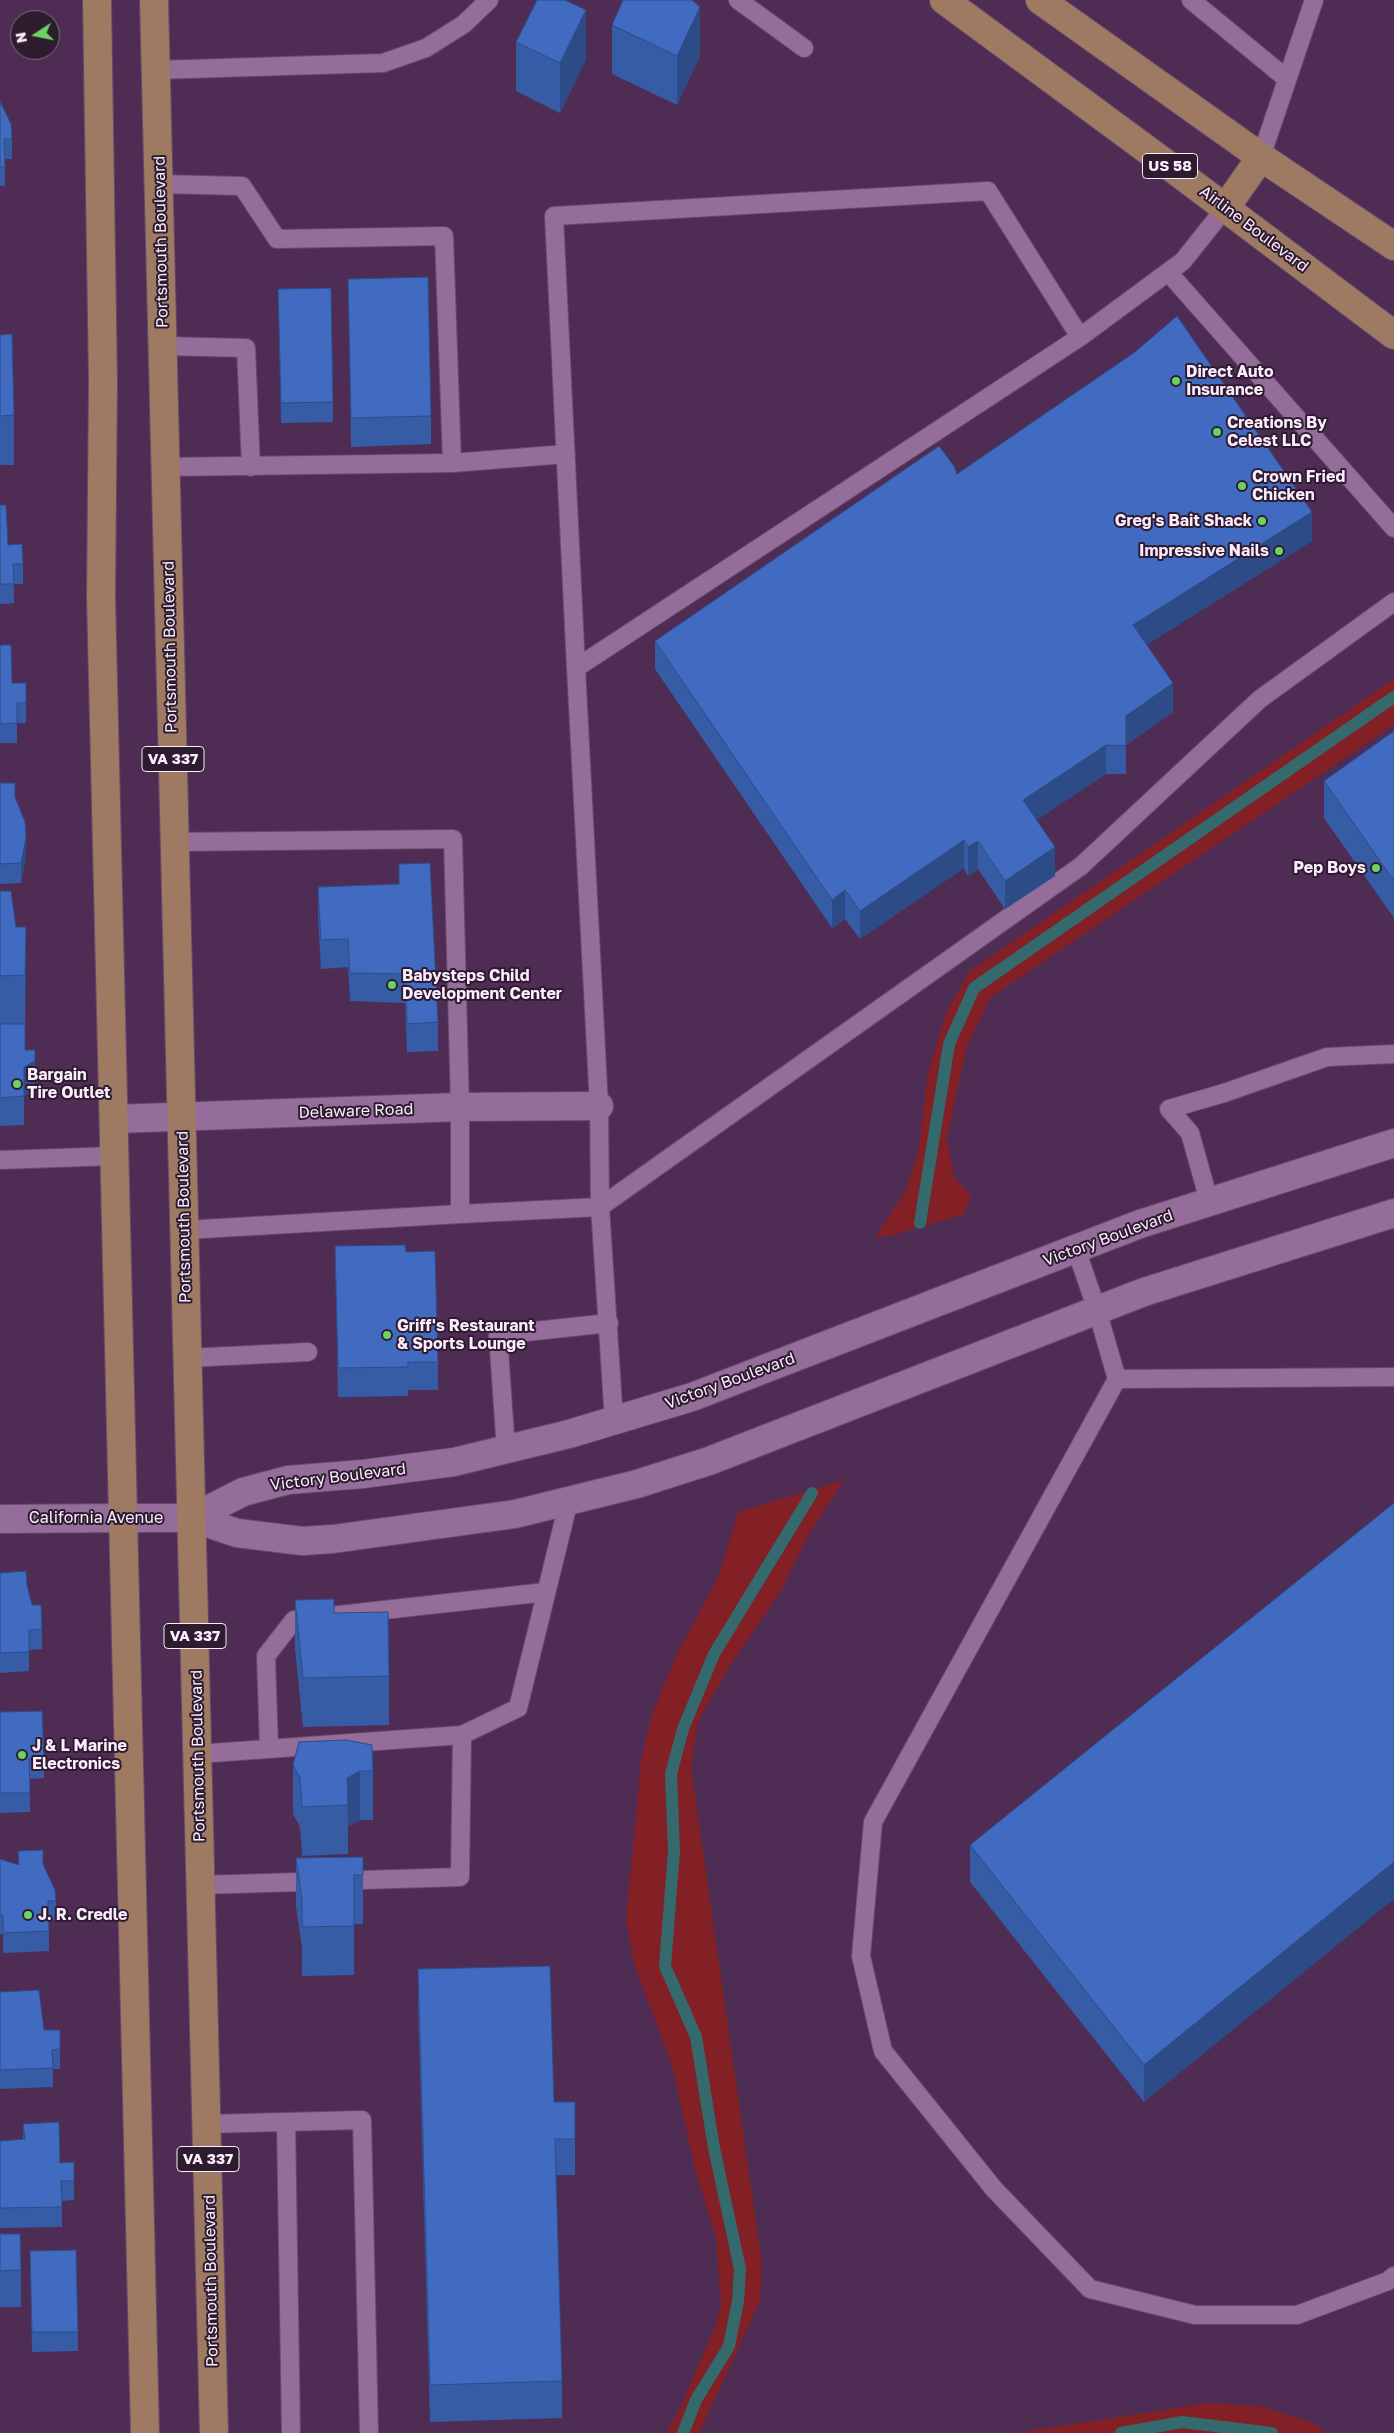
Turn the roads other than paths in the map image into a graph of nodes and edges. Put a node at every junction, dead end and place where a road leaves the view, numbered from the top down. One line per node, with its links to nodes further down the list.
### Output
1 (97, 0): 32 (main road)
2 (154, 0): 10 (main road, Portsmouth Boulevard / VA 337)
3 (489, 0): 10 (lane)
4 (738, 0): 9 (lane)
5 (944, 0): 14 (main road, Airline Boulevard / US 58)
6 (1040, 0): 12 (main road)
7 (1191, 0): 11 (lane)
8 (1314, 0): 11 (lane)
9 (804, 48)
10 (156, 70): 13 (main road, Portsmouth Boulevard / VA 337)
11 (1287, 79): 12 (lane)
12 (1261, 158): 14 (main road); 15 (main road)
13 (159, 184): 19 (main road, Portsmouth Boulevard / VA 337); 21 (lane)
14 (1226, 208): 16 (lane); 17 (main road, Airline Boulevard / US 58)
15 (1394, 246)
16 (1168, 272): 18 (lane); 24 (lane)
17 (1394, 335)
18 (1080, 337): 20 (lane); 26 (lane)
19 (163, 346): 22 (main road, Portsmouth Boulevard / VA 337); 23 (lane)
20 (566, 454): 21 (lane); 26 (lane)
21 (452, 463): 23 (lane)
22 (166, 467): 23 (lane); 27 (main road, Portsmouth Boulevard / VA 337)
23 (251, 467)
24 (1394, 528)
25 (1394, 602): 37 (lane)
26 (576, 668): 29 (lane)
27 (175, 842): 30 (lane); 31 (main road, Portsmouth Boulevard / VA 337)
28 (1394, 1054): 36 (lane)
29 (599, 1106): 30 (main road, Delaware Road); 37 (lane)
30 (460, 1107): 31 (main road, Delaware Road); 39 (lane)
31 (182, 1118): 32 (main road, Delaware Road); 40 (main road, Portsmouth Boulevard / VA 337)
32 (114, 1119): 34 (main road)
33 (1394, 1143): 36 (main road, Victory Boulevard)
34 (114, 1156): 35 (lane); 51 (main road)
35 (0, 1160)
36 (1209, 1201): 41 (main road, Victory Boulevard)
37 (600, 1207): 39 (lane); 43 (lane)
38 (1394, 1213): 42 (main road)
39 (460, 1214): 40 (lane)
40 (185, 1230): 45 (main road, Portsmouth Boulevard / VA 337)
41 (1076, 1249): 42 (lane); 48 (main road, Victory Boulevard)
42 (1097, 1310): 47 (lane); 50 (main road)
43 (609, 1322): 48 (lane); 49 (lane)
44 (308, 1352): 45 (lane)
45 (188, 1358): 52 (main road, Portsmouth Boulevard / VA 337)
46 (1394, 1377): 47 (lane)
47 (1117, 1380): 61 (lane)
48 (614, 1421): 49 (main road, Victory Boulevard)
49 (506, 1450): 52 (main road, Victory Boulevard)
50 (568, 1500): 52 (main road); 54 (lane)
51 (121, 1518): 52 (main road, California Avenue); 53 (main road, California Avenue); 62 (main road)
52 (192, 1518): 57 (main road, Portsmouth Boulevard / VA 337)
53 (0, 1519)
54 (546, 1592): 55 (lane); 56 (lane)
55 (462, 1735): 56 (lane); 58 (lane)
56 (269, 1749): 57 (lane)
57 (198, 1754): 58 (main road, Portsmouth Boulevard / VA 337)
58 (201, 1885): 60 (main road, Portsmouth Boulevard / VA 337)
59 (286, 2122): 60 (lane); 64 (lane); 65 (lane)
60 (207, 2124): 63 (main road, Portsmouth Boulevard / VA 337)
61 (1394, 2276)
62 (145, 2433)
63 (214, 2433)
64 (292, 2433)
65 (369, 2433)

